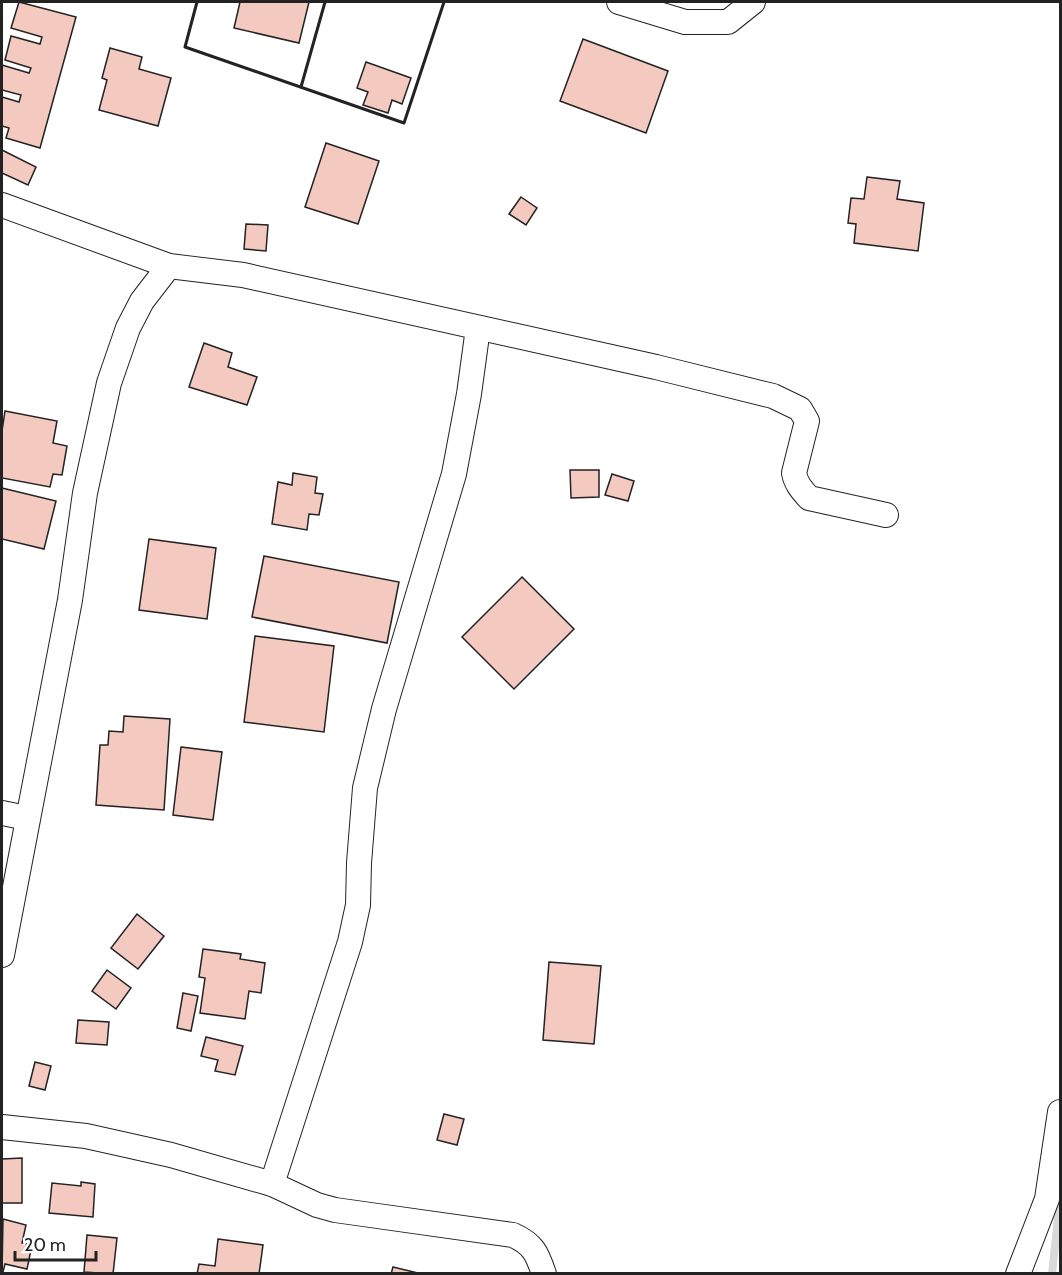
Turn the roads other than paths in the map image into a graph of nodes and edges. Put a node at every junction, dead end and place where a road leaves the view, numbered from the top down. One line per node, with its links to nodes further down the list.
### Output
1 (619, 2): 2 (street)
2 (753, 2)
3 (2, 205): 4 (street)
4 (169, 266): 5 (street); 8 (street)
5 (478, 328): 6 (street); 12 (street)
6 (886, 515)
7 (2, 813): 8 (street)
8 (27, 819): 9 (street)
9 (2, 955)
10 (1060, 1112): 14 (street)
11 (2, 1127): 12 (street)
12 (272, 1184): 13 (street)
13 (544, 1274)
14 (1018, 1274)

